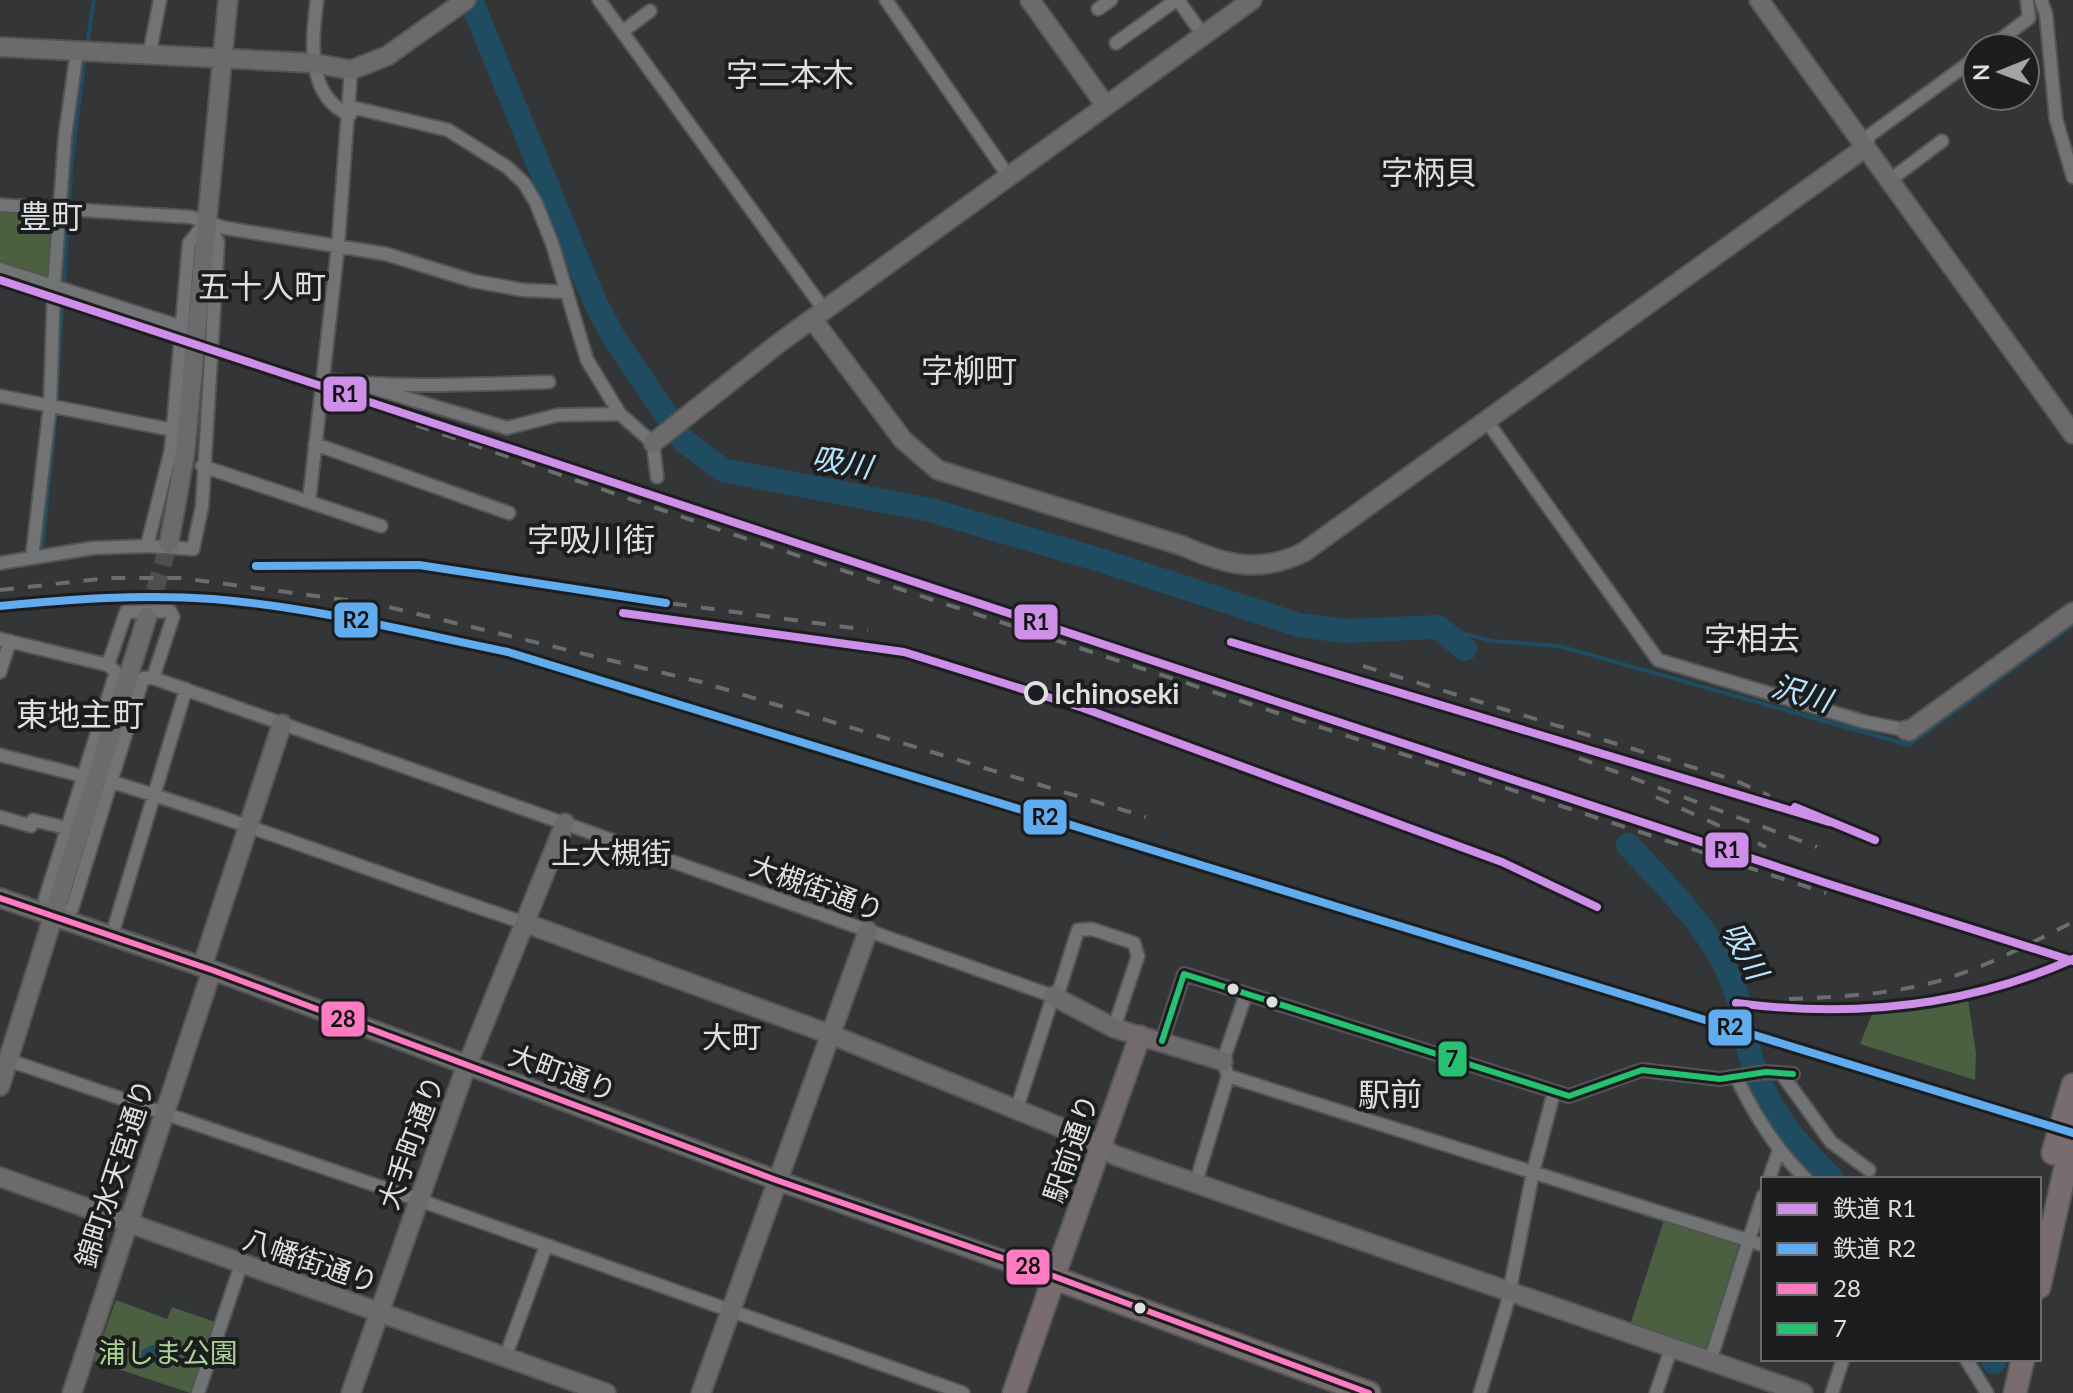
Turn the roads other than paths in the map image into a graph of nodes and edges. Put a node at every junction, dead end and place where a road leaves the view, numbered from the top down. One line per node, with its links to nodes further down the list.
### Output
1 (160, 0): 22 (street)
2 (228, 0): 23 (street)
3 (317, 0): 24 (street)
4 (599, 0): 16 (street)
5 (886, 0): 31 (street)
6 (1030, 0): 27 (street)
7 (1111, 0): 14 (street)
8 (1177, 0): 18 (street); 19 (street)
9 (1252, 0): 18 (street)
10 (1759, 0): 30 (street)
11 (2027, 0): 17 (street)
12 (2041, 0): 32 (street)
13 (458, 3): 26 (street)
14 (1098, 9)
15 (650, 11): 16 (street)
16 (622, 32): 41 (street)
17 (2010, 32)
18 (1203, 35): 27 (street)
19 (1116, 43)
20 (0, 47): 21 (street)
21 (77, 51): 22 (street); 35 (street)
22 (149, 56): 23 (street)
23 (222, 60): 24 (street); 36 (street)
24 (313, 63): 26 (street); 28 (street)
25 (1961, 69): 30 (street)
26 (351, 70): 28 (street)
27 (1106, 106): 31 (street)
28 (350, 111): 37 (street); 40 (street)
29 (1942, 141): 33 (street)
30 (1866, 147): 33 (street); 49 (street)
31 (1009, 177): 41 (street)
32 (2073, 177)
33 (1890, 180): 51 (street)
34 (0, 205): 35 (street)
35 (59, 208): 36 (street); 39 (street)
36 (207, 221): 37 (street); 42 (street); 54 (street); 59 (street)
37 (338, 246): 40 (street); 43 (street)
38 (0, 269): 39 (street)
39 (54, 286): 42 (street); 47 (street)
40 (567, 292): 48 (street)
41 (819, 315): 49 (street); 52 (street)
42 (182, 327): 50 (street)
43 (322, 379): 45 (street); 53 (street)
44 (549, 382): 45 (street)
45 (356, 383): 48 (street)
46 (0, 396): 47 (street)
47 (50, 405): 50 (street); 61 (street)
48 (620, 414): 52 (street)
49 (1486, 420): 71 (street)
50 (173, 430): 60 (street)
51 (2073, 434)
52 (658, 440): 55 (street)
53 (315, 444): 56 (street); 57 (street)
54 (202, 466): 56 (street); 60 (street)
55 (657, 477)
56 (309, 501): 58 (street)
57 (509, 513)
58 (381, 526)
59 (169, 543)
60 (147, 546): 61 (street)
61 (32, 558): 62 (street)
62 (0, 563)
63 (2073, 612): 71 (street)
64 (147, 617): 81 (street)
65 (5, 640): 66 (street); 67 (street)
66 (108, 665): 68 (street); 73 (street)
67 (0, 672)
68 (153, 678): 69 (street, 大槻街通り); 74 (street)
69 (186, 689): 70 (street, 大槻街通り); 75 (street)
70 (282, 724): 77 (street, 大槻街通り); 78 (street, 錦町水天宮通り)
71 (1906, 730)
72 (0, 755): 73 (street)
73 (83, 776): 79 (street)
74 (112, 782): 75 (street); 81 (street)
75 (153, 794): 78 (street); 84 (street)
76 (0, 817): 79 (street)
77 (565, 823): 82 (street, 大手町通り); 83 (street, 大槻街通り)
78 (250, 825): 82 (street); 85 (street, 錦町水天宮通り)
79 (67, 828): 81 (street)
80 (0, 898): 81 (street, 大町通り)
81 (54, 917): 84 (street, 大町通り); 92 (street)
82 (525, 923): 89 (street); 93 (street, 大手町通り)
83 (868, 931): 87 (street, 大槻街通り); 89 (street)
84 (111, 938): 85 (street, 大町通り)
85 (207, 969): 93 (street, 大町通り); 100 (street, 錦町水天宮通り)
86 (1246, 994): 91 (street); 94 (street); 98 (street)
87 (1055, 996): 88 (street); 88 (street); 99 (street)
88 (1114, 1028): 90 (street)
89 (832, 1035): 99 (street); 109 (street)
90 (1140, 1036): 91 (street); 102 (main road, 駅前通り)
91 (1162, 1041): 94 (street)
92 (8, 1060): 97 (street); 100 (street)
93 (467, 1066): 109 (street, 大町通り); 111 (street, 大手町通り)
94 (1226, 1068): 105 (street); 110 (street)
95 (1740, 1078): 98 (street); 103 (street); 104 (street)
96 (2073, 1085): 101 (highway)
97 (0, 1086)
98 (1554, 1092): 105 (street)
99 (1016, 1111): 102 (street)
100 (162, 1112): 111 (street); 114 (street, 錦町水天宮通り)
101 (2066, 1143): 113 (highway); 119 (highway)
102 (1100, 1147): 110 (street); 120 (main road, 駅前通り)
103 (1779, 1150): 107 (street); 108 (street)
104 (1869, 1170)
105 (1533, 1172): 115 (street); 121 (street)
106 (0, 1177): 114 (street, 八幡街通り)
107 (1770, 1177)
108 (1804, 1177)
109 (776, 1180): 120 (street, 大町通り); 122 (street)
110 (1196, 1182): 121 (street)
111 (419, 1200): 117 (street); 123 (street, 大手町通り)
112 (1761, 1202): 115 (street)
113 (2041, 1212)
114 (127, 1225): 118 (street, 八幡街通り); 131 (street, 錦町水天宮通り)
115 (1748, 1239): 116 (street); 126 (street)
116 (1761, 1244)
117 (546, 1246): 122 (street); 125 (street)
118 (241, 1265): 123 (street, 八幡街通り); 132 (street)
119 (2041, 1276)
120 (1054, 1278): 137 (highway); 138 (highway)
121 (1510, 1290): 124 (street); 139 (street)
122 (730, 1309): 135 (street); 136 (street)
123 (380, 1313): 125 (street, 八幡街通り); 133 (street, 大手町通り)
124 (1672, 1346): 126 (street); 140 (street)
125 (505, 1358): 134 (street, 八幡街通り)
126 (1711, 1358): 141 (street)
127 (1842, 1361): 142 (street)
128 (1967, 1361): 143 (street)
129 (2009, 1361): 144 (highway)
130 (2023, 1361): 145 (highway)
131 (72, 1393)
132 (198, 1393)
133 (351, 1393)
134 (606, 1393)
135 (701, 1393)
136 (963, 1393)
137 (1014, 1393)
138 (1369, 1393)
139 (1480, 1393)
140 (1656, 1393)
141 (1803, 1393)
142 (1832, 1393)
143 (1987, 1393)
144 (2001, 1393)
145 (2015, 1393)

